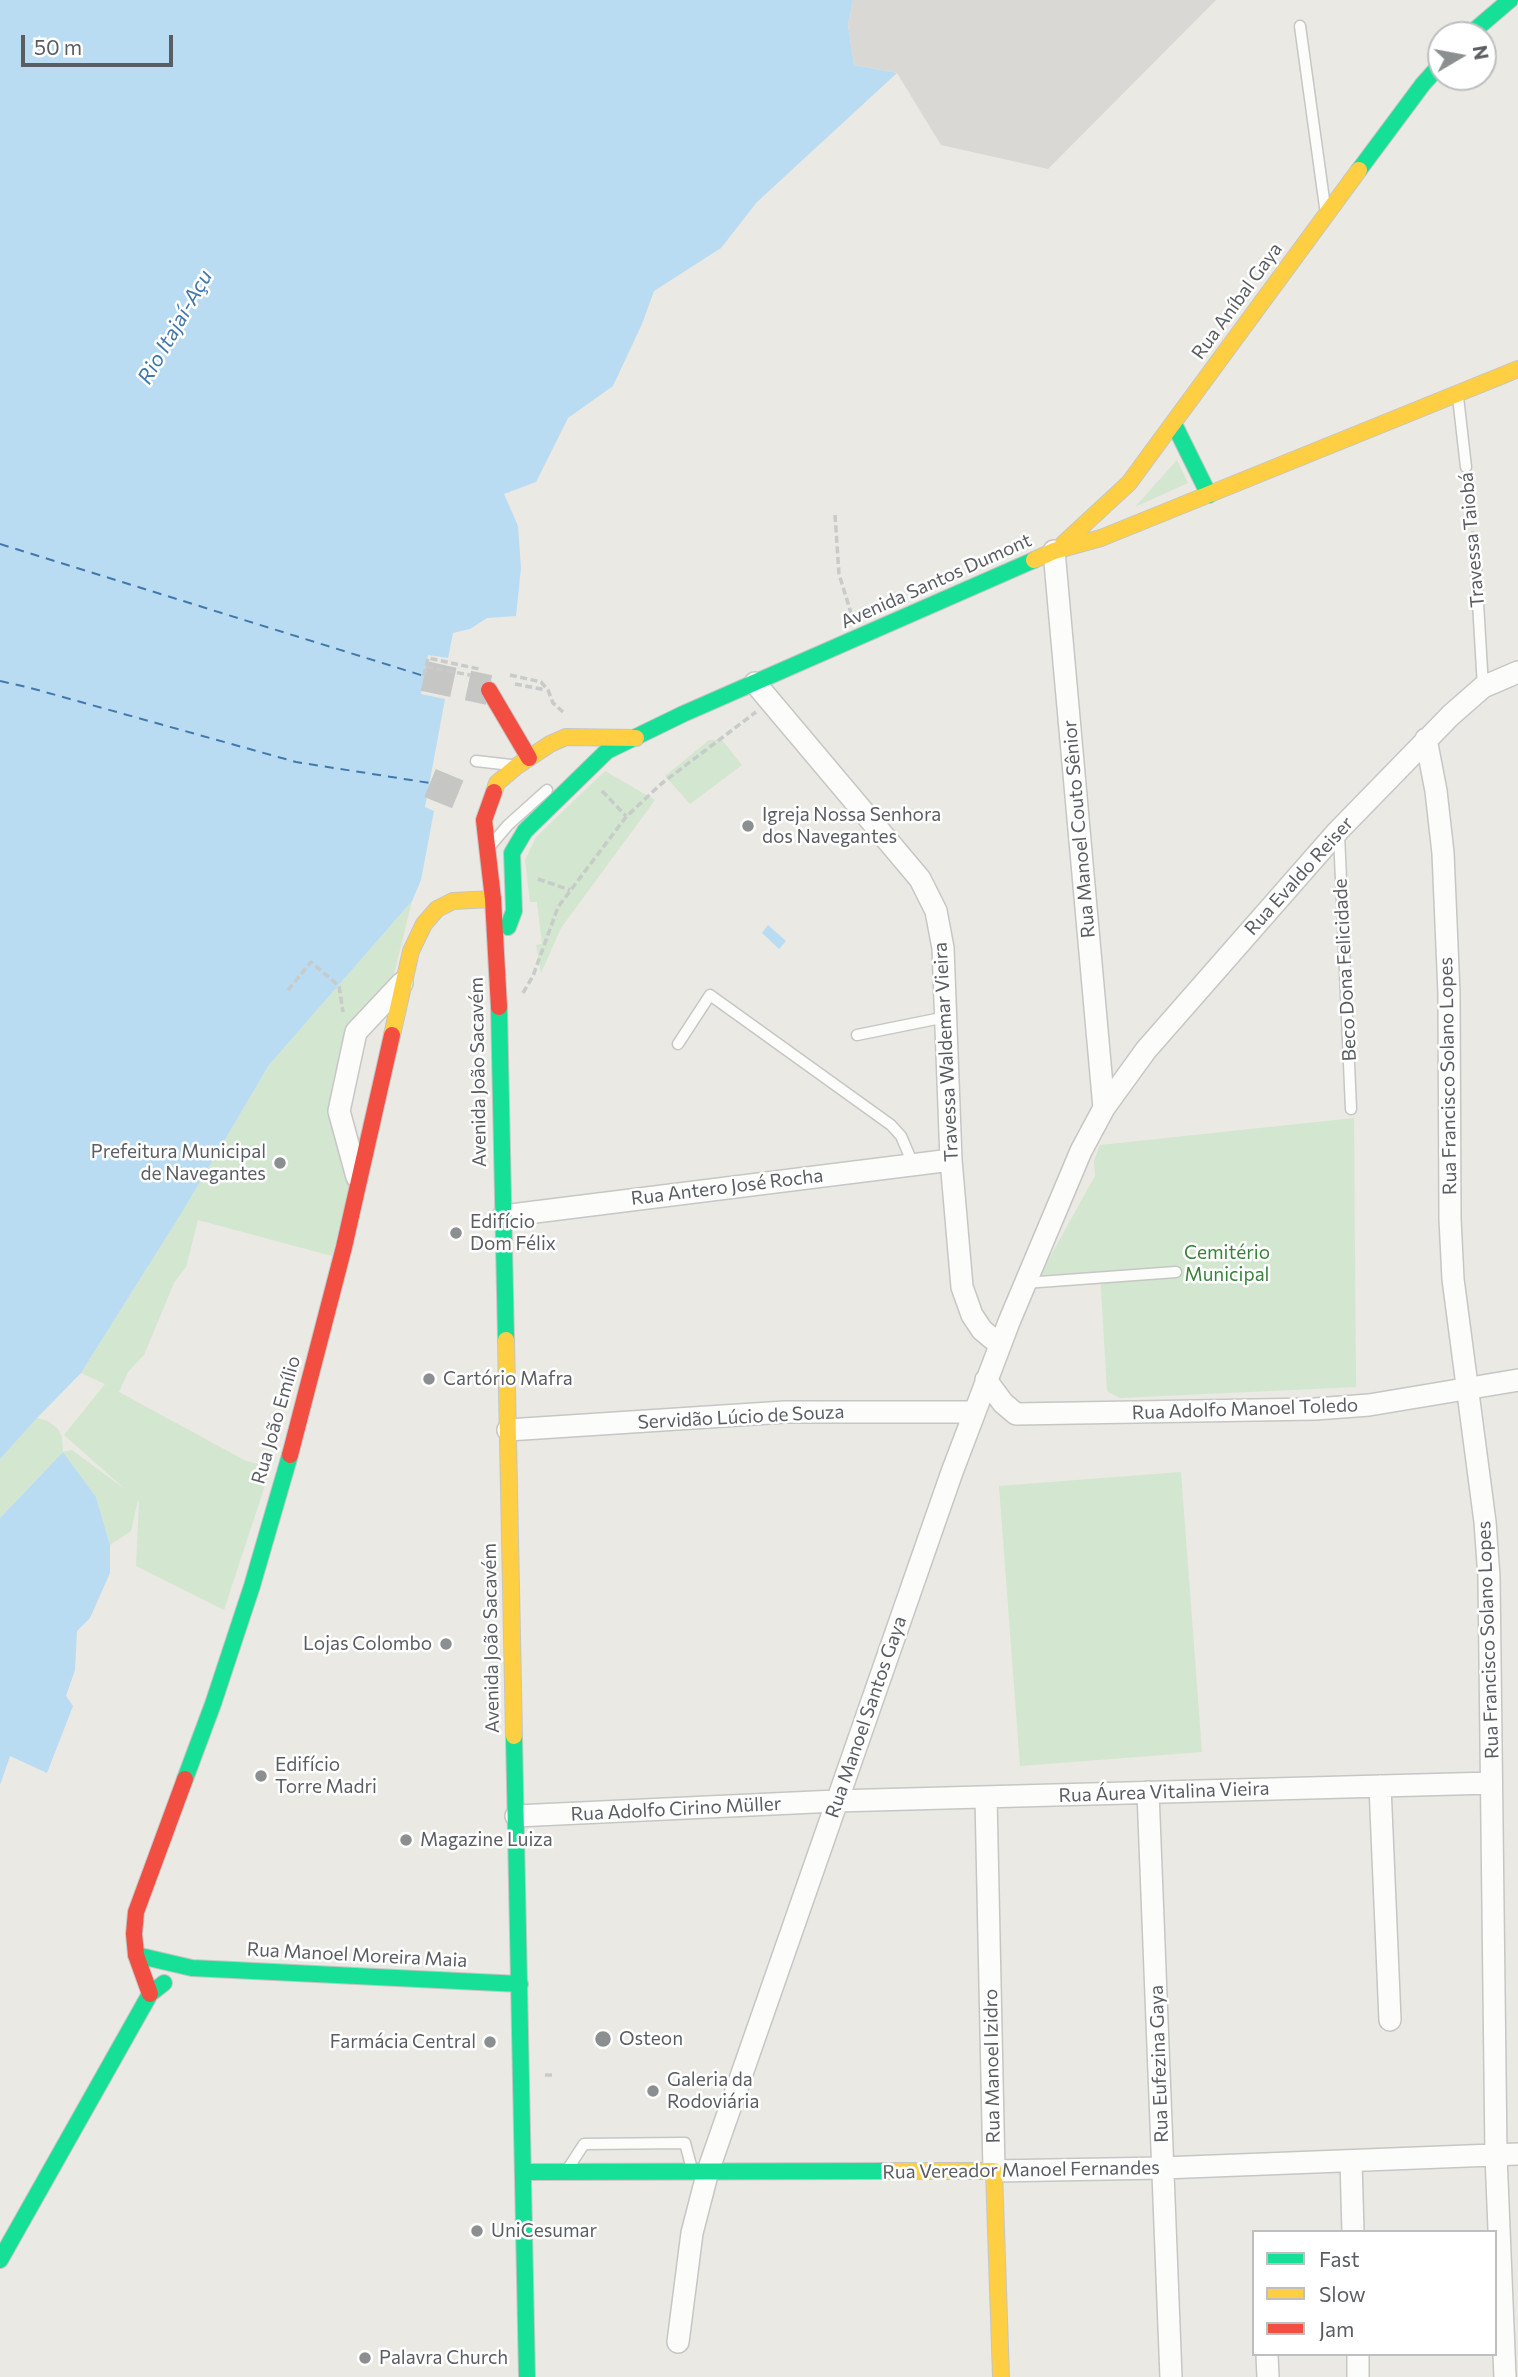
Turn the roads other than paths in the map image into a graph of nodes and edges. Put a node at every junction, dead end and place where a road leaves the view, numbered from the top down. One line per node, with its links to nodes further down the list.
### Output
1 (1510, 0): 2 (main road)
2 (1485, 21)
3 (1300, 26): 5 (lane)
4 (1427, 80): 5 (main road, Rua Aníbal Gaya)
5 (1327, 215): 8 (main road, Rua Aníbal Gaya)
6 (1518, 369): 7 (main road, Avenida Santos Dumont)
7 (1458, 394): 9 (lane, Travessa Taiobá); 10 (main road, Avenida Santos Dumont)
8 (1174, 424): 10 (main road); 11 (main road, Rua Aníbal Gaya)
9 (1466, 467)
10 (1209, 495): 11 (main road, Avenida Santos Dumont)
11 (1055, 551): 14 (main road, Avenida Santos Dumont); 32 (street, Rua Manoel Couto Sênior)
12 (1476, 569): 15 (lane, Travessa Taiobá)
13 (1518, 672): 15 (street, Rua Evaldo Reiser)
14 (755, 683): 17 (main road, Avenida Santos Dumont); 29 (street, Travessa Waldemar Vieira)
15 (1483, 687): 18 (street, Rua Evaldo Reiser)
16 (489, 690): 21 (main road)
17 (636, 738): 19 (main road, Avenida Santos Dumont); 21 (main road)
18 (1426, 739): 24 (street, Rua Evaldo Reiser); 43 (street, Rua Francisco Solano Lopes)
19 (607, 751): 22 (lane); 27 (main road, Avenida Santos Dumont)
20 (476, 761): 21 (lane)
21 (523, 762): 25 (main road, Avenida João Sacavém)
22 (575, 765)
23 (556, 782): 25 (lane)
24 (1338, 831): 32 (street, Rua Evaldo Reiser); 33 (lane, Beco Dona Felicidade)
25 (487, 851): 26 (main road, Avenida João Sacavém)
26 (493, 899): 27 (main road, Avenida João Sacavém); 28 (main road, Rua João Emílio)
27 (496, 959): 37 (main road, Avenida João Sacavém)
28 (404, 981): 36 (main road, Rua João Emílio); 36 (street)
29 (946, 1017): 30 (lane); 34 (street, Travessa Waldemar Vieira)
30 (857, 1035)
31 (678, 1044): 35 (lane)
32 (1104, 1108): 39 (street, Rua Manoel Santos Gaya)
33 (1351, 1109)
34 (951, 1160): 35 (street, Rua Antero José Rocha); 40 (street, Travessa Waldemar Vieira)
35 (913, 1164): 37 (street, Rua Antero José Rocha)
36 (359, 1182): 52 (main road, Rua João Emílio)
37 (503, 1216): 45 (main road, Avenida João Sacavém)
38 (1176, 1272): 39 (lane)
39 (1025, 1283): 40 (street, Rua Manoel Santos Gaya)
40 (1000, 1345): 41 (street, Rua Manoel Santos Gaya)
41 (986, 1380): 43 (street, Rua Adolfo Manoel Toledo); 44 (street, Rua Manoel Santos Gaya)
42 (1518, 1380): 43 (street, Rua Adolfo Manoel Toledo)
43 (1467, 1389): 46 (street, Rua Francisco Solano Lopes)
44 (974, 1412): 45 (street, Servidão Lúcio de Souza); 50 (street, Rua Manoel Santos Gaya)
45 (508, 1430): 51 (main road, Avenida João Sacavém)
46 (1492, 1783): 47 (street, Rua Áurea Vitalina Vieira); 58 (street, Rua Francisco Solano Lopes)
47 (1380, 1786): 48 (street, Rua Áurea Vitalina Vieira); 56 (street)
48 (1148, 1792): 49 (street, Rua Áurea Vitalina Vieira); 60 (street, Rua Eufezina Gaya)
49 (986, 1797): 50 (street, Rua Áurea Vitalina Vieira); 62 (street, Rua Manoel Izidro)
50 (836, 1801): 51 (street, Rua Adolfo Cirino Müller); 61 (street, Rua Manoel Santos Gaya)
51 (516, 1816): 54 (main road, Avenida João Sacavém)
52 (136, 1955): 53 (main road, Rua Manoel Moreira Maia); 55 (main road, Rua João Emílio)
53 (192, 1968): 54 (main road, Rua Manoel Moreira Maia); 55 (main road)
54 (520, 1984): 63 (main road, Avenida João Sacavém)
55 (149, 1994): 66 (main road)
56 (1390, 2021)
57 (1518, 2154): 58 (street, Rua Vereador Manoel Fernandes)
58 (1496, 2155): 59 (street, Rua Vereador Manoel Fernandes); 75 (street, Rua Francisco Solano Lopes)
59 (1351, 2161): 60 (street, Rua Vereador Manoel Fernandes); 65 (street)
60 (1163, 2168): 62 (street, Rua Vereador Manoel Fernandes); 72 (street, Rua Eufezina Gaya)
61 (701, 2171): 62 (main road, Rua Vereador Manoel Fernandes); 64 (main road, Rua Vereador Manoel Fernandes); 64 (lane); 67 (street, Rua Manoel Santos Gaya)
62 (994, 2171): 71 (main road, Rua Manoel Izidro)
63 (524, 2172): 64 (main road, Rua Vereador Manoel Fernandes); 70 (main road, Avenida João Sacavém)
64 (566, 2172)
65 (1353, 2230)
66 (0, 2260)
67 (678, 2343)
68 (1268, 2356): 73 (street)
69 (1357, 2356): 74 (street)
70 (527, 2377)
71 (1001, 2377)
72 (1171, 2377)
73 (1268, 2377)
74 (1358, 2377)
75 (1504, 2377)

